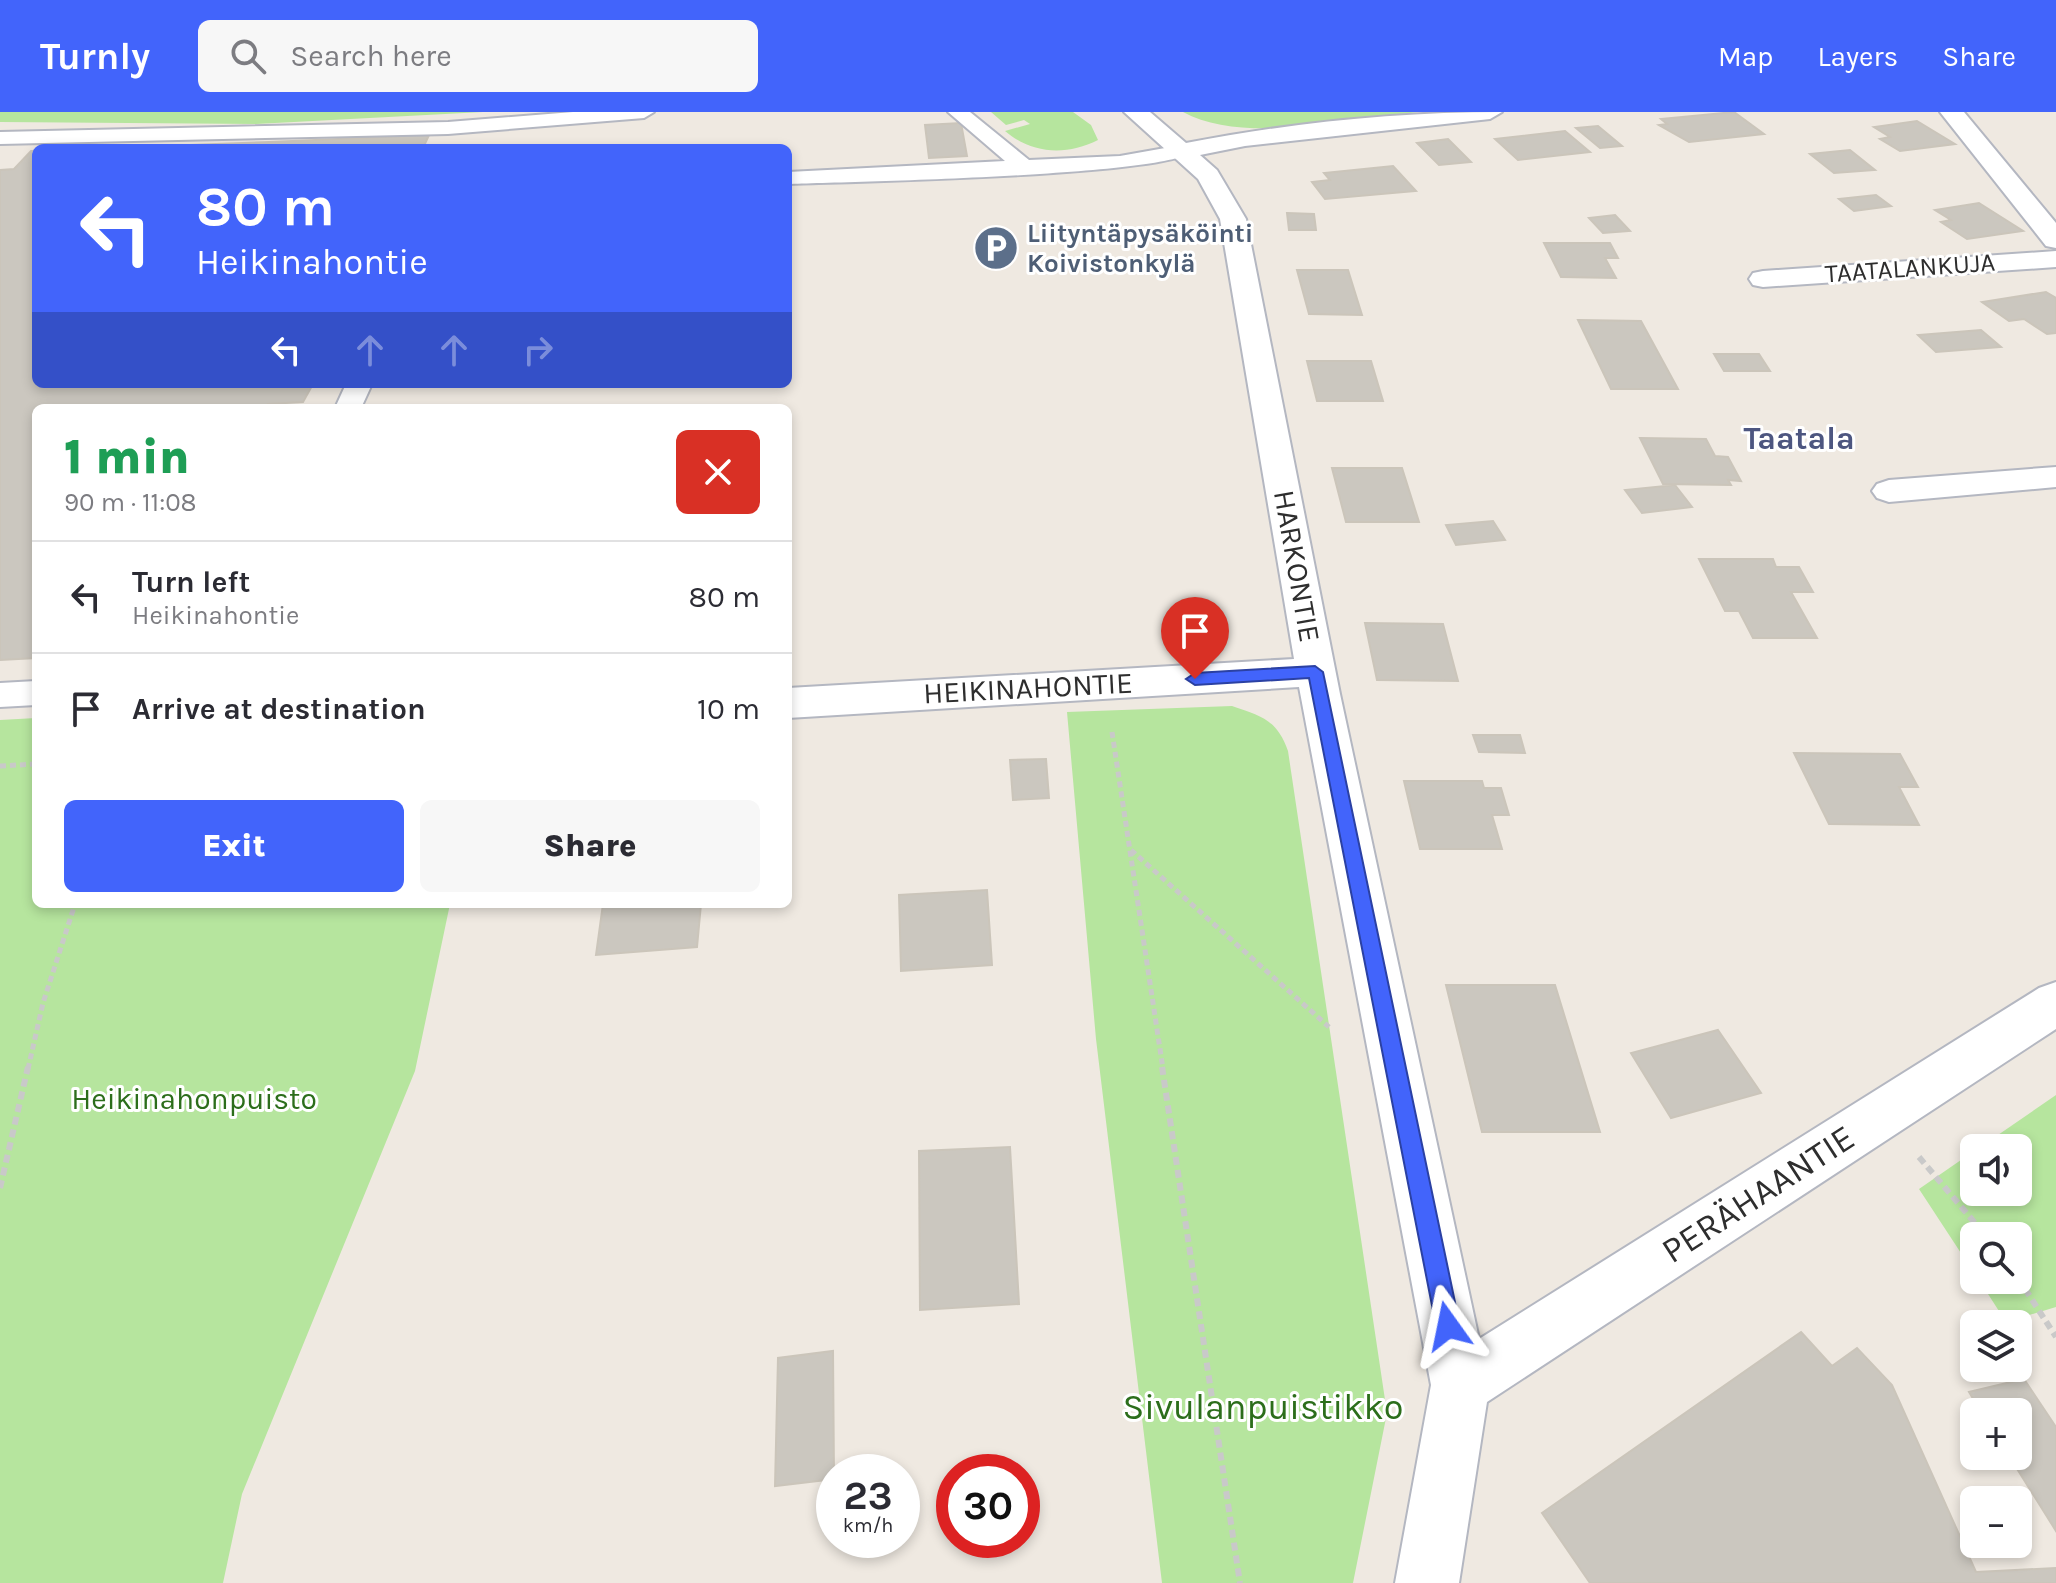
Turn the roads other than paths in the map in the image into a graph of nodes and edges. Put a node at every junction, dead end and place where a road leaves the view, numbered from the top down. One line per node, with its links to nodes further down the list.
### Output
1 (644, 112): 7 (lane)
2 (958, 112): 12 (lane)
3 (1107, 112): 8 (street)
4 (1136, 112): 8 (street)
5 (1490, 112): 11 (street)
6 (1952, 112): 14 (street)
7 (479, 126): 9 (lane); 10 (lane)
8 (1157, 131): 11 (street, HARKONTIE)
9 (0, 138)
10 (468, 144)
11 (1182, 151): 12 (lane); 19 (street, HARKONTIE)
12 (1023, 166): 13 (lane)
13 (792, 178)
14 (2056, 240)
15 (2056, 259): 16 (street, TAATALANKUJA)
16 (1763, 279)
17 (2056, 477): 18 (street)
18 (1889, 491)
19 (1315, 672): 22 (street, HEIKINAHONTIE); 24 (street, HARKONTIE)
20 (32, 693): 21 (lane)
21 (0, 695)
22 (792, 703)
23 (2056, 1003): 24 (street, PERÄHAANTIE)
24 (1460, 1385): 25 (street, HARKONTIE)
25 (1427, 1583)

